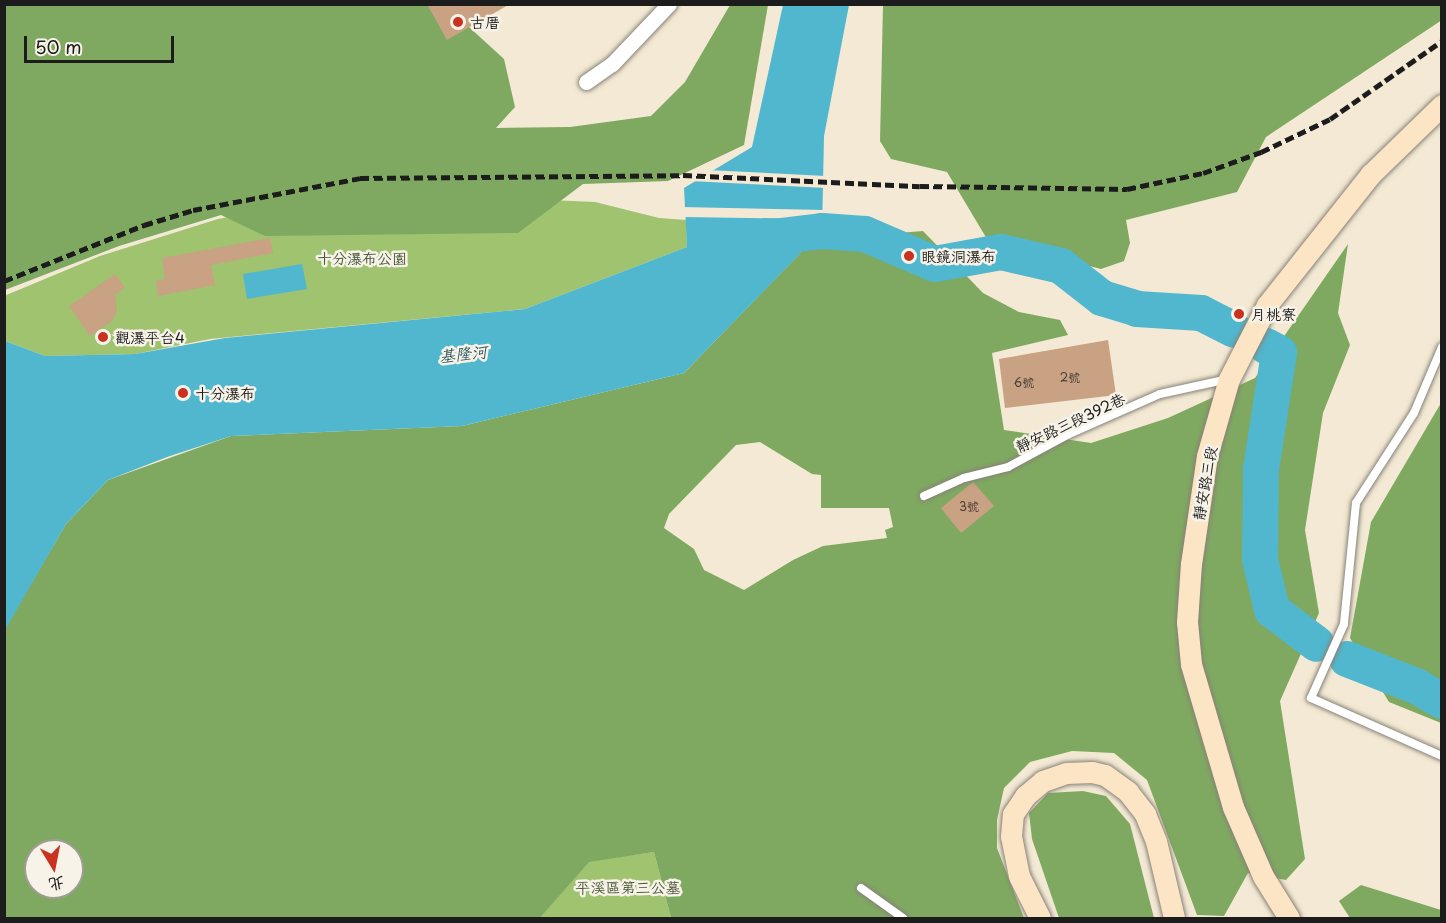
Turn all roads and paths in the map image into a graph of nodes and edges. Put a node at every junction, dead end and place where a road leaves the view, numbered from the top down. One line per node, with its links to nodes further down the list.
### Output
1 (669, 4): 2 (street)
2 (586, 82)
3 (1442, 105): 5 (main road, 靜安路三段)
4 (1442, 348): 7 (lane)
5 (1229, 379): 6 (lane, 靜安路三段392巷); 12 (main road, 靜安路三段)
6 (924, 496)
7 (1442, 756)
8 (861, 888): 9 (lane)
9 (903, 918)
10 (1040, 918): 11 (main road)
11 (1174, 918)
12 (1289, 918)

